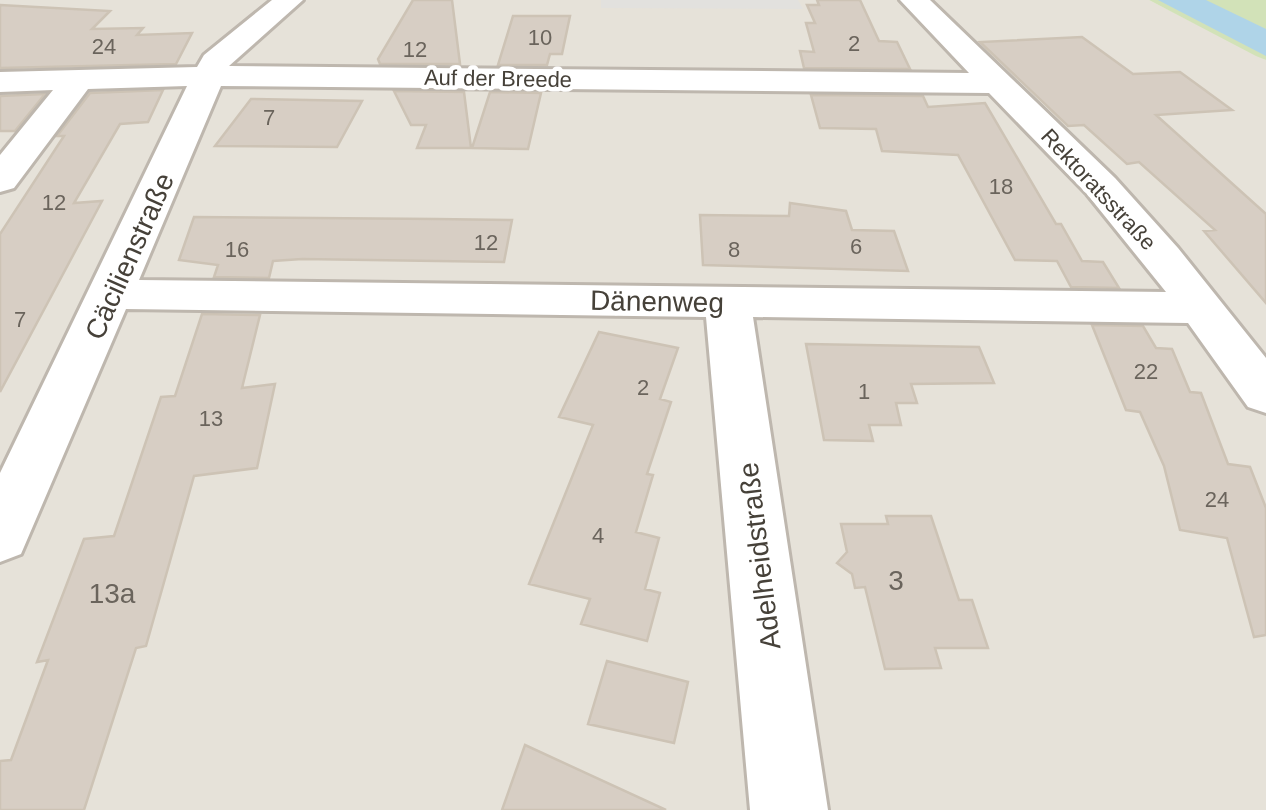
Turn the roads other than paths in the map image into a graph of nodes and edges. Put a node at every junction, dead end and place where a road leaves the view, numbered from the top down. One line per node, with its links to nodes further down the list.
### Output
1 (289, 0): 3 (street, Cäcilienstraße)
2 (914, 0): 6 (street, Rektoratsstraße)
3 (210, 76): 4 (street, Auf der Breede); 6 (street, Auf der Breede); 8 (street, Cäcilienstraße)
4 (78, 80): 5 (street, Auf der Breede); 7 (street)
5 (0, 82)
6 (996, 83): 10 (street, Rektoratsstraße)
7 (0, 180)
8 (112, 294): 9 (street, Dänenweg); 12 (street, Cäcilienstraße)
9 (728, 302): 10 (street, Dänenweg); 13 (street, Adelheidstraße)
10 (1202, 308): 11 (street, Rektoratsstraße)
11 (1266, 394)
12 (5, 514)
13 (790, 810)

